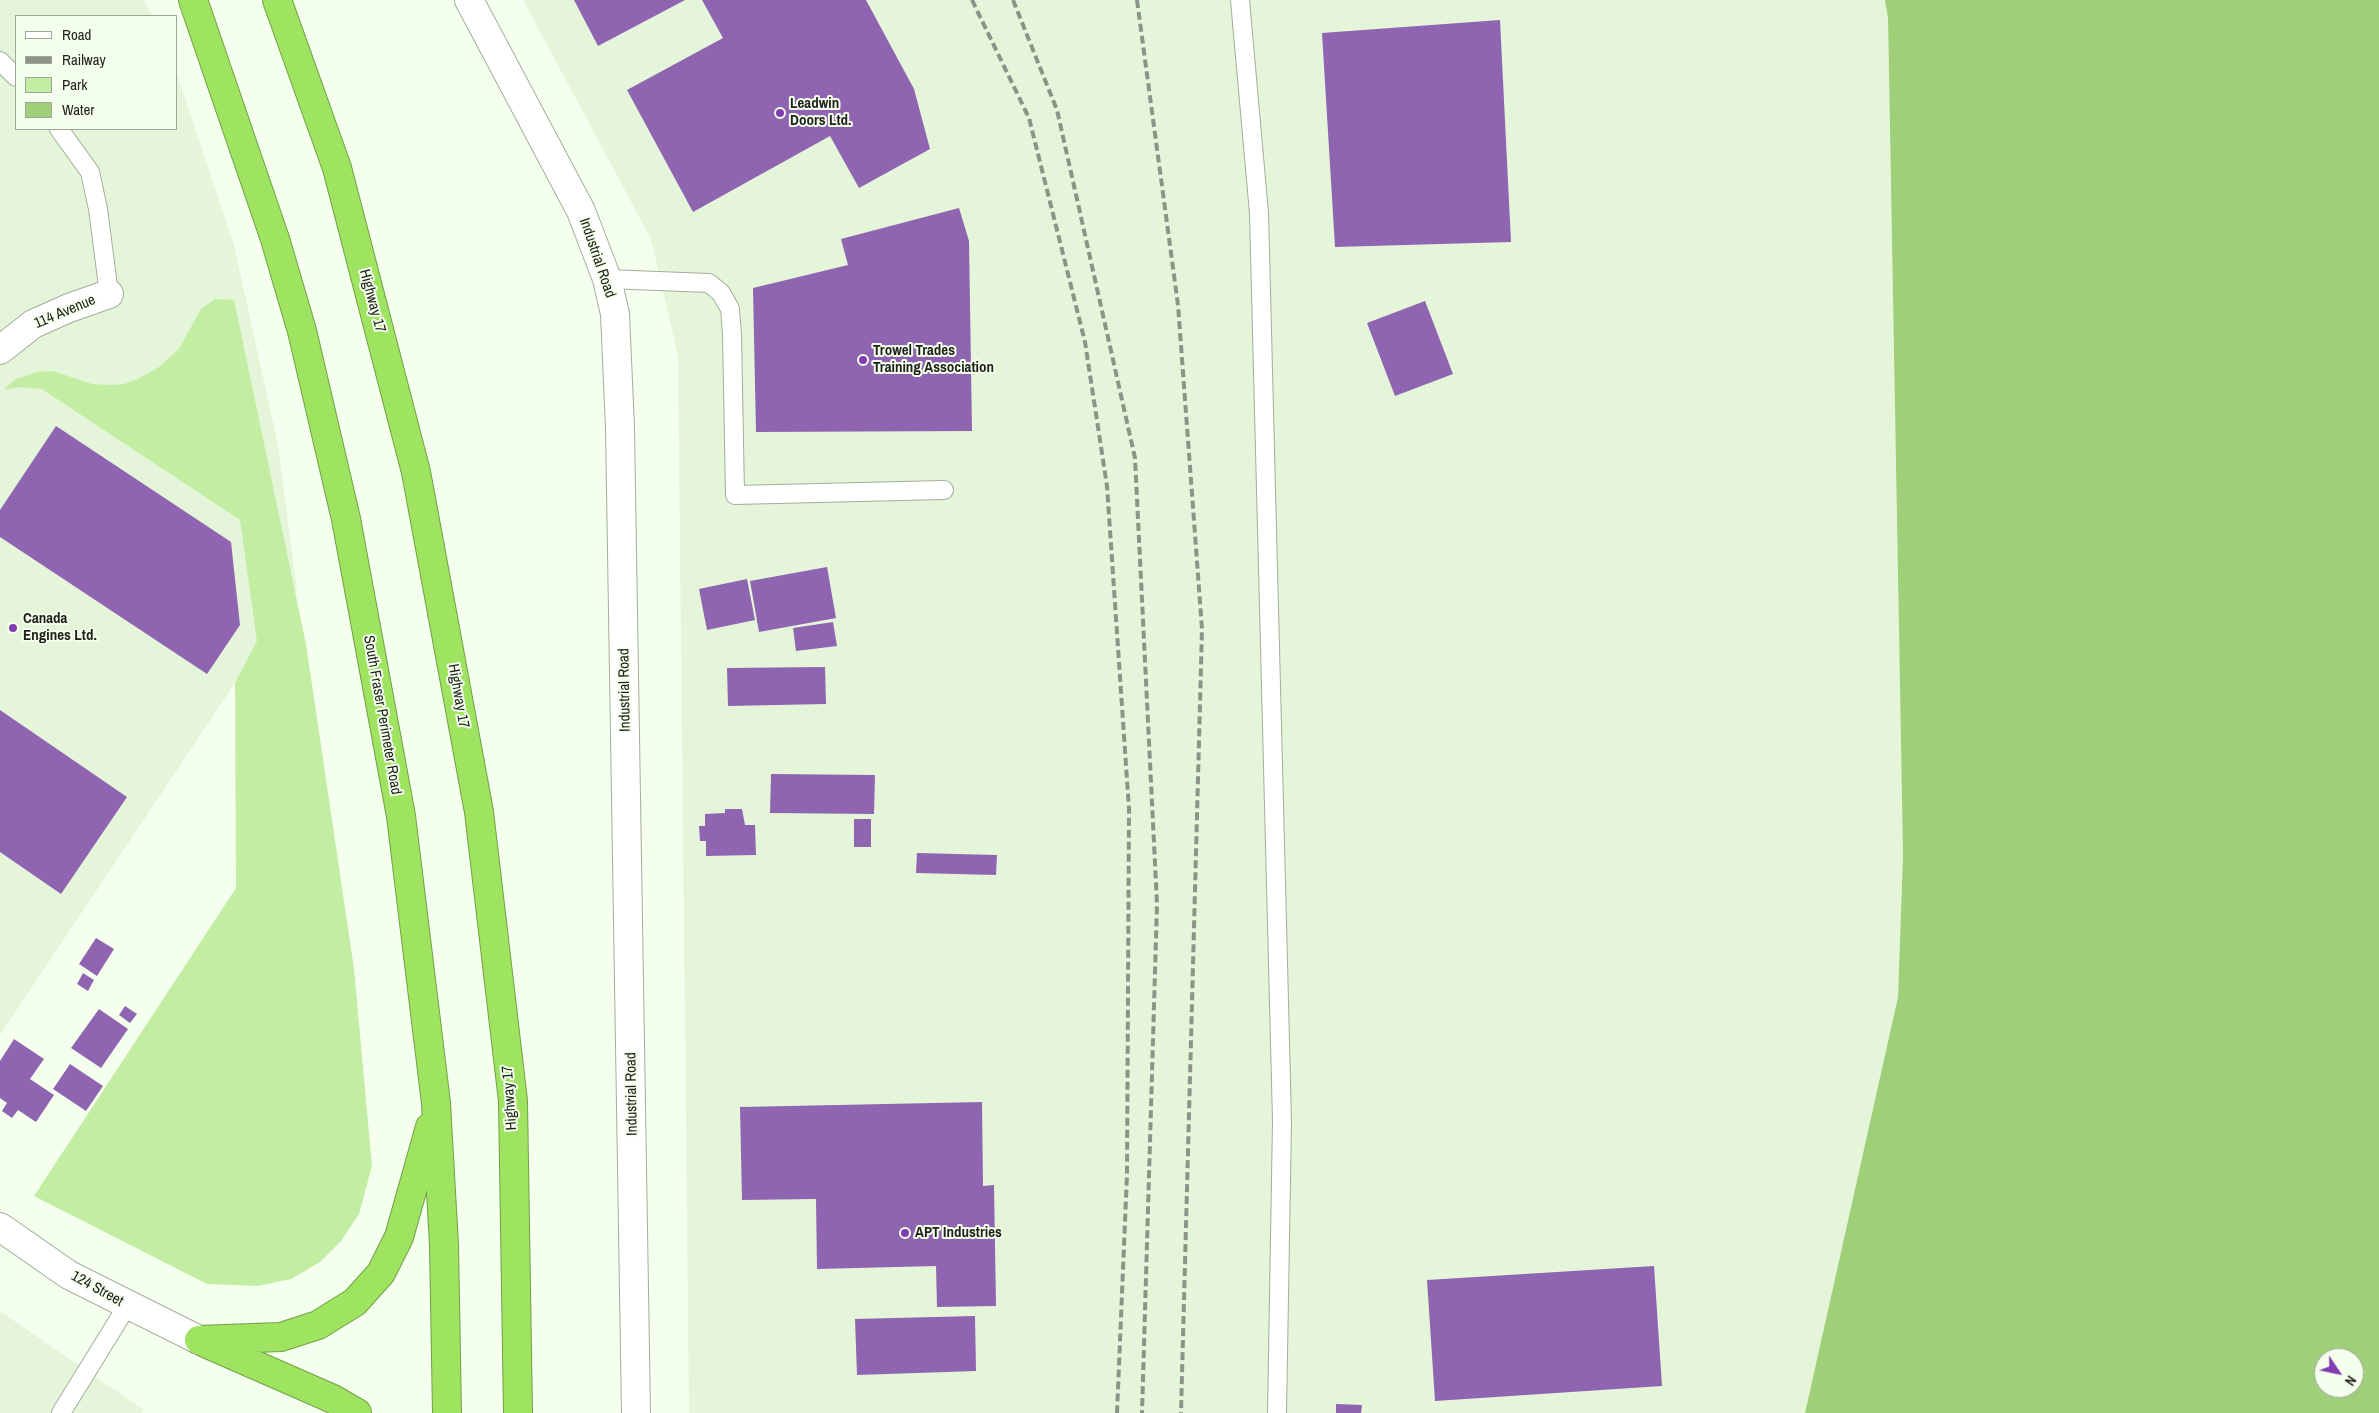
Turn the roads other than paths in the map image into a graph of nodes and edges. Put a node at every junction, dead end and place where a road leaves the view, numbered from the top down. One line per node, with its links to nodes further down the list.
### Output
1 (193, 0): 12 (highway, South Fraser Perimeter Road)
2 (277, 0): 19 (highway, Highway 17)
3 (468, 0): 8 (street, Industrial Road)
4 (1240, 0): 21 (lane)
5 (0, 61): 6 (lane)
6 (15, 76)
7 (60, 130): 9 (lane)
8 (607, 279): 11 (lane); 20 (street, Industrial Road)
9 (109, 294): 10 (street, 114 Avenue)
10 (0, 350)
11 (944, 490)
12 (436, 1103): 15 (highway); 18 (highway)
13 (0, 1227): 14 (street, 124 Street)
14 (127, 1306): 15 (street, 124 Street); 16 (lane)
15 (199, 1340): 17 (highway)
16 (61, 1413)
17 (357, 1413)
18 (447, 1413)
19 (518, 1413)
20 (636, 1413)
21 (1278, 1413)

